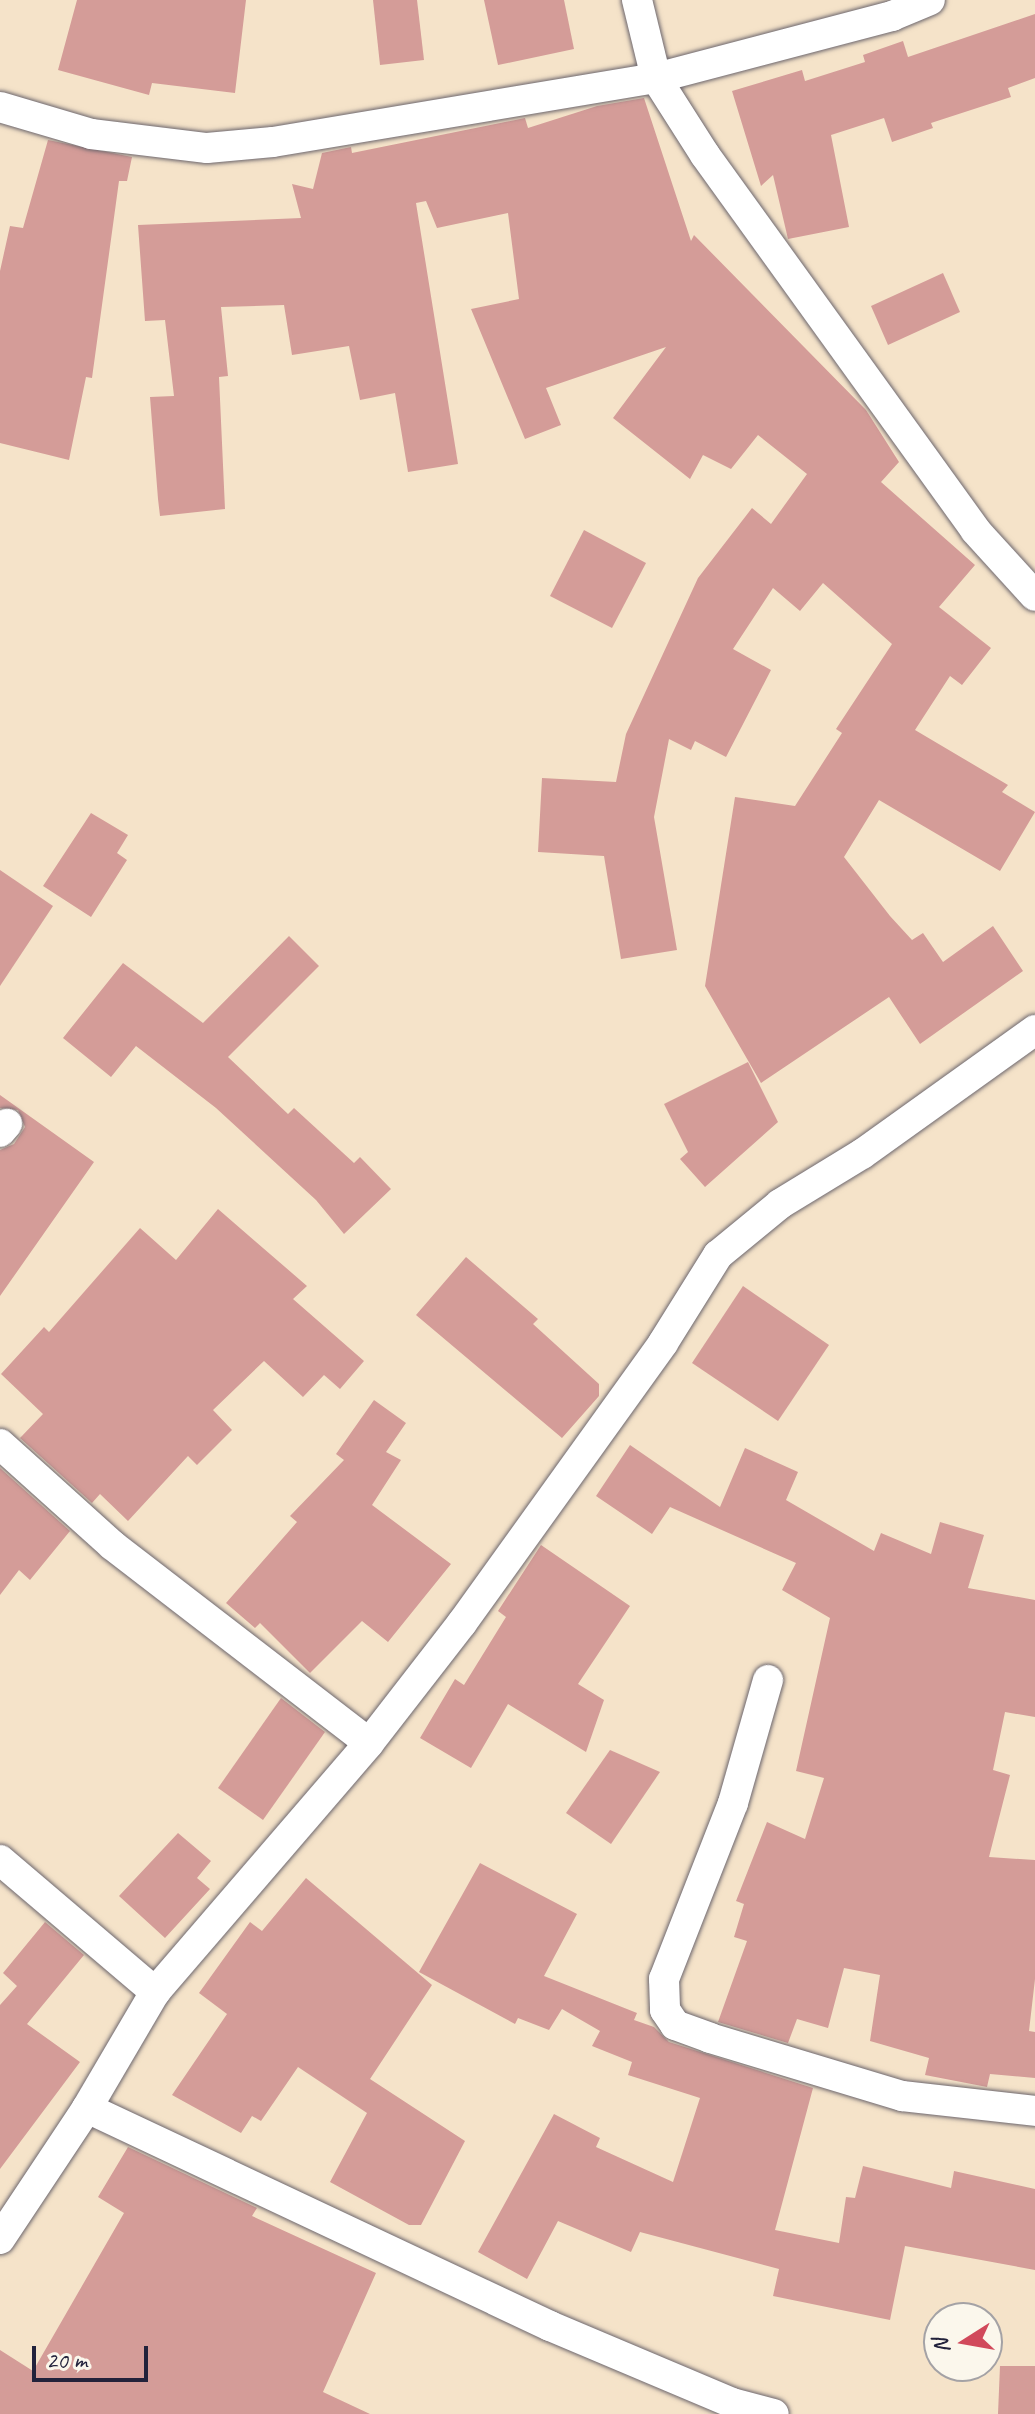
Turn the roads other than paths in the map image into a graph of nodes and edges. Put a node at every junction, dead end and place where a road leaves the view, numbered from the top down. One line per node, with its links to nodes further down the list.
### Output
1 (637, 0): 3 (street)
2 (930, 0): 3 (street)
3 (656, 78): 4 (street); 5 (street)
4 (0, 107)
5 (1035, 596)
6 (1035, 1030): 9 (street)
7 (0, 1444): 9 (street)
8 (768, 1680): 13 (street)
9 (369, 1743): 11 (street)
10 (0, 1860): 11 (street)
11 (155, 1992): 12 (street)
12 (87, 2108): 14 (street); 15 (street)
13 (1035, 2111)
14 (0, 2239)
15 (774, 2414)

